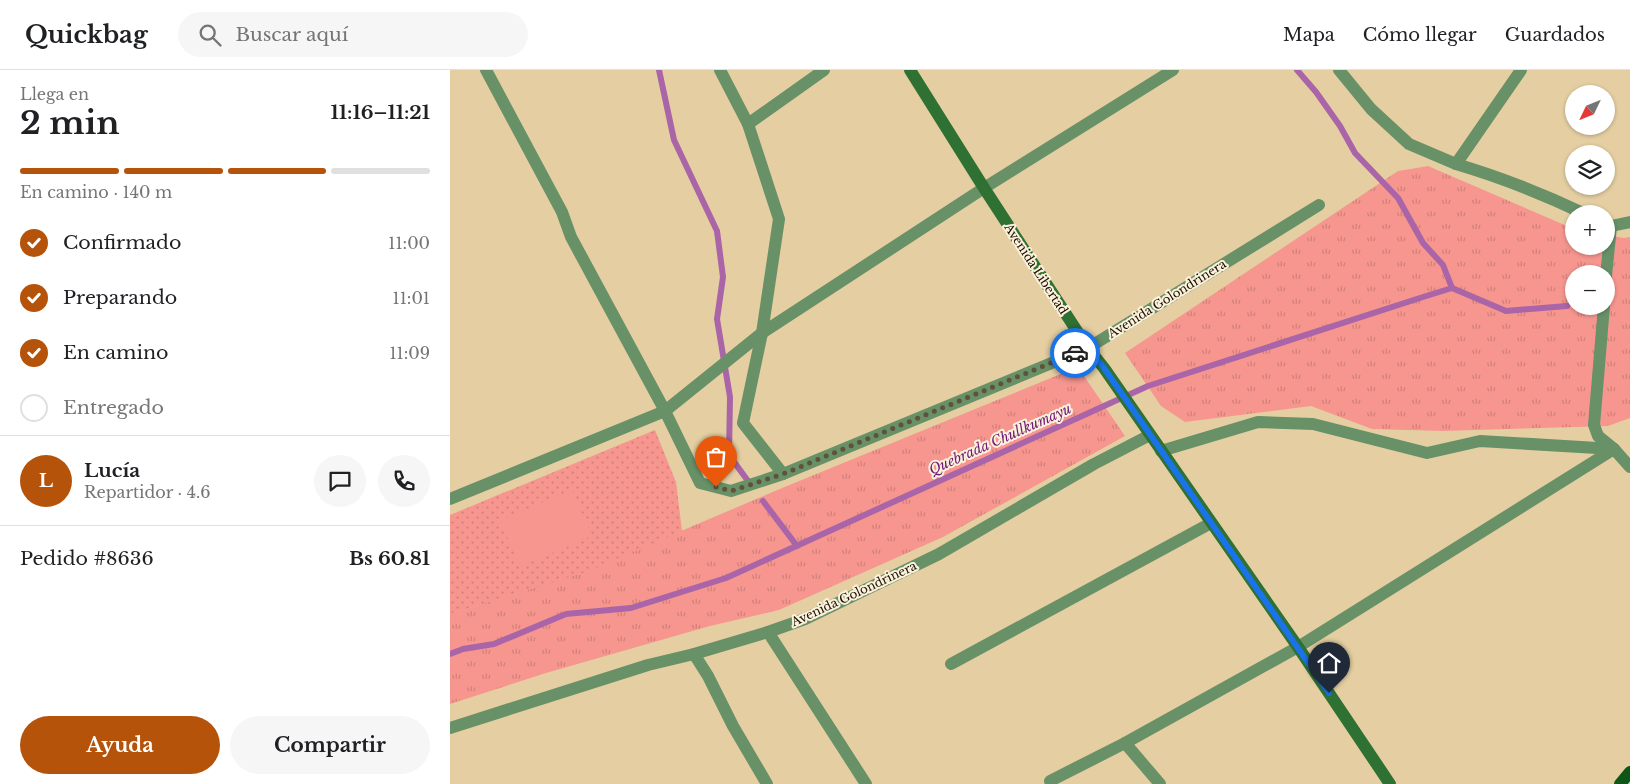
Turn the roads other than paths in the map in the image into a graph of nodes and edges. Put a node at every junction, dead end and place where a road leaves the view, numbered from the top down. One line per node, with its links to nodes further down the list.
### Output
1 (486, 70): 18 (street)
2 (720, 70): 8 (street)
3 (824, 70): 8 (street)
4 (910, 70): 10 (main road, Avenida Libertad)
5 (1173, 70): 10 (street)
6 (1338, 70): 9 (street)
7 (1521, 70): 9 (street)
8 (748, 124): 16 (street)
9 (1456, 164): 12 (street)
10 (984, 188): 16 (street); 17 (main road, Avenida Libertad)
11 (1319, 205): 17 (street, Avenida Golondrinera)
12 (1565, 205)
13 (1630, 222): 14 (street)
14 (1615, 224)
15 (1603, 315): 20 (street)
16 (762, 332): 18 (street); 23 (street)
17 (1088, 348): 19 (main road, Avenida Libertad); 23 (street, Avenida Golondrinera)
18 (665, 412): 23 (street, Avenida Golondrinera); 24 (street)
19 (1150, 435): 21 (main road, Avenida Libertad); 26 (street, Avenida Golondrinera)
20 (1614, 448): 21 (street); 22 (street); 27 (street)
21 (1161, 451): 25 (main road, Avenida Libertad)
22 (1630, 467)
23 (783, 474)
24 (450, 499)
25 (1211, 523): 27 (main road, Avenida Libertad); 29 (street)
26 (768, 632): 28 (street, Avenida Golondrinera); 35 (street)
27 (1298, 647): 31 (street); 37 (main road, Avenida Libertad)
28 (694, 654): 30 (street, Avenida Golondrinera); 34 (street)
29 (951, 664)
30 (450, 728)
31 (1125, 743): 33 (street); 36 (street)
32 (1630, 772): 38 (main road)
33 (1050, 781)
34 (767, 784)
35 (866, 784)
36 (1160, 784)
37 (1390, 784)
38 (1620, 784)

